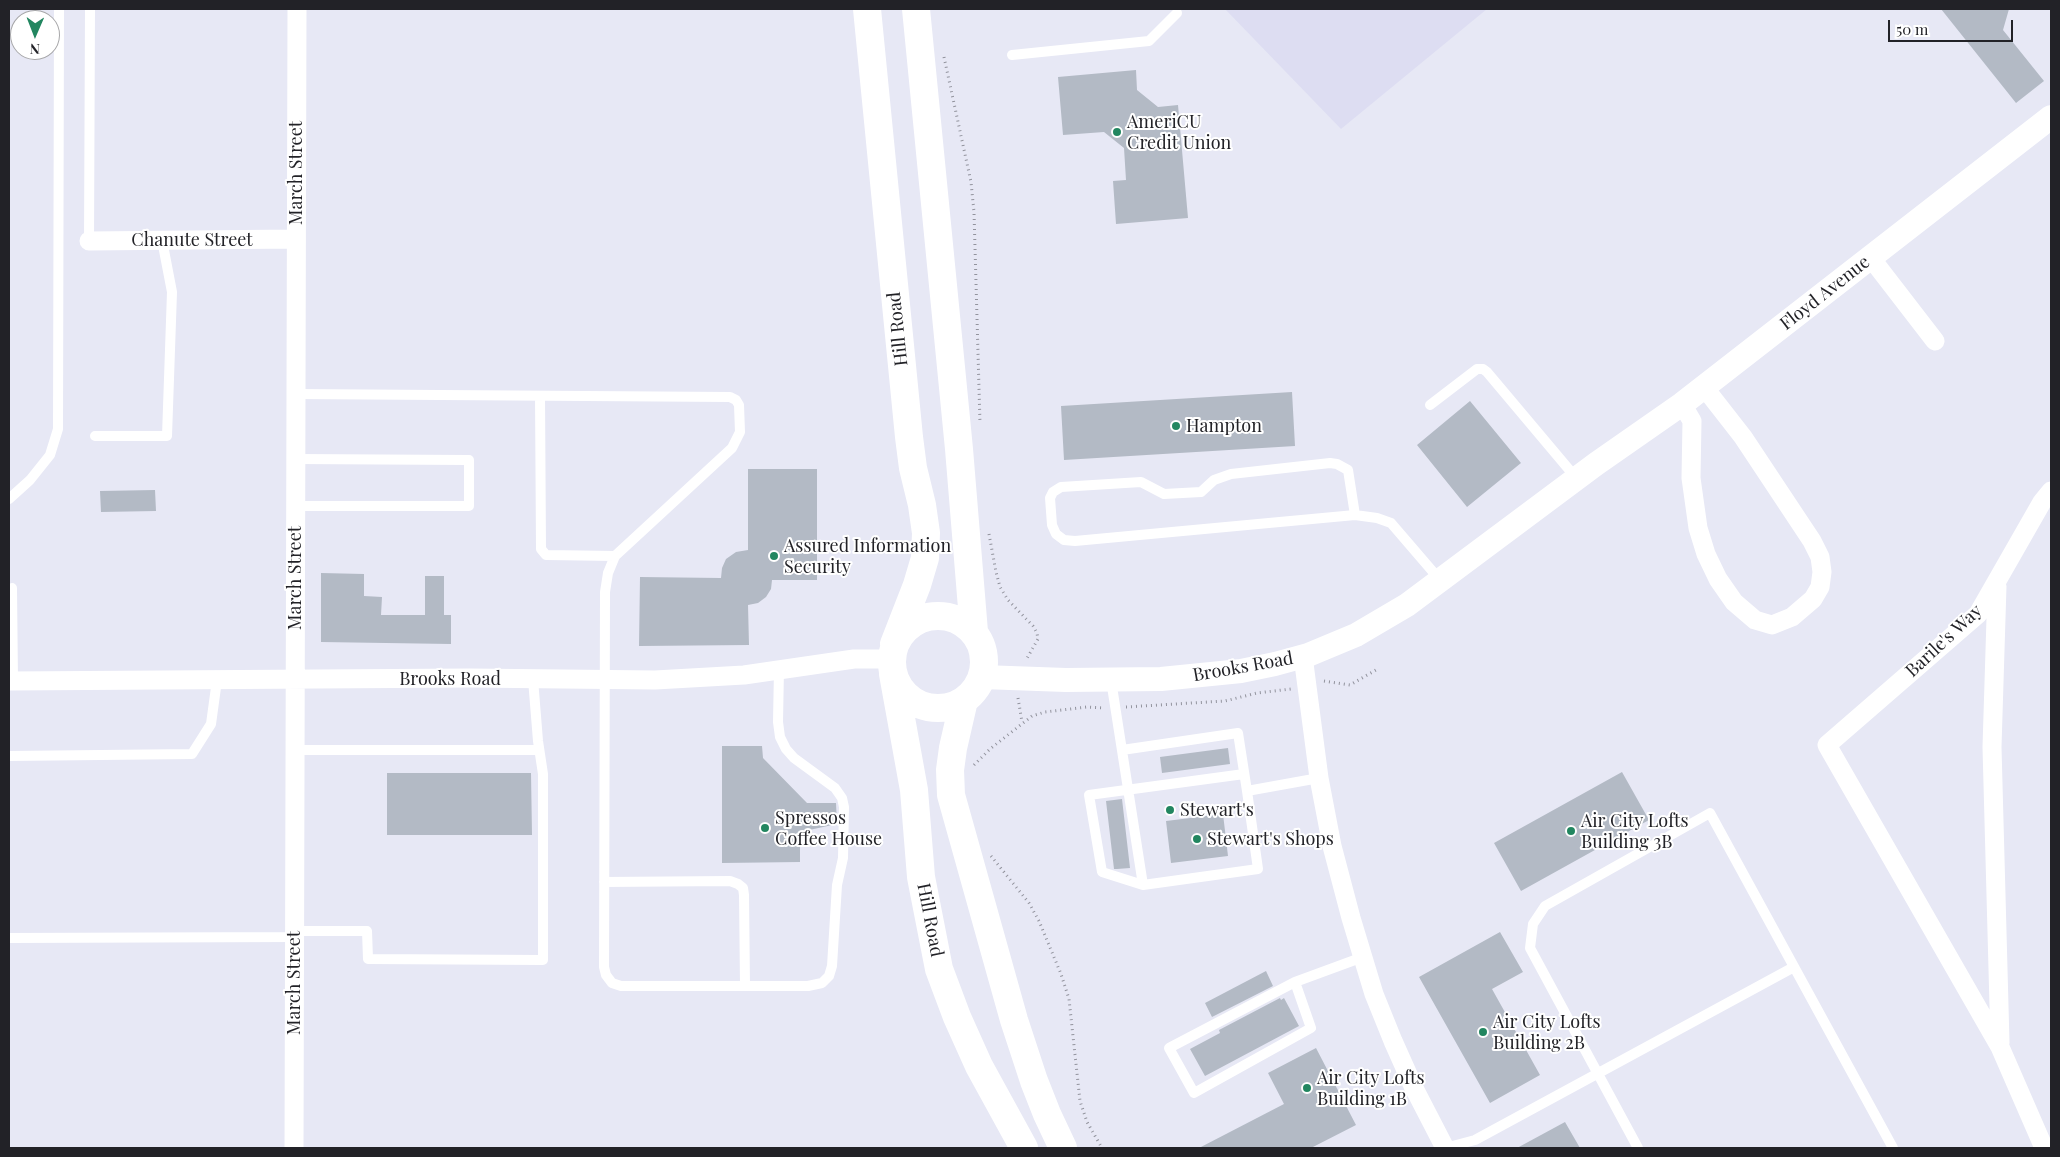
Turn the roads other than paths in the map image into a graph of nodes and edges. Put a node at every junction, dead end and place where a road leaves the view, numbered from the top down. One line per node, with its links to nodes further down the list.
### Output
1 (58, 9): 24 (lane)
2 (90, 9): 11 (lane)
3 (297, 9): 9 (street, March Street)
4 (867, 9): 33 (main road, Hill Road)
5 (916, 9): 31 (main road)
6 (1177, 13): 7 (lane)
7 (1012, 55)
8 (2051, 117): 12 (street, Floyd Avenue)
9 (295, 239): 10 (street, Chanute Street); 15 (street, March Street)
10 (162, 240): 11 (street, Chanute Street); 19 (lane)
11 (89, 241)
12 (1871, 258): 13 (street); 14 (street, Floyd Avenue)
13 (1935, 341)
14 (1704, 387): 17 (street, Floyd Avenue); 17 (street)
15 (295, 394): 16 (lane); 20 (street, March Street)
16 (540, 396): 27 (lane); 27 (lane)
17 (1682, 404): 21 (street, Floyd Avenue)
18 (1430, 406): 22 (lane)
19 (95, 436)
20 (295, 459): 25 (street, March Street); 25 (lane)
21 (1596, 464): 22 (street, Brooks Road)
22 (1577, 479): 28 (street, Brooks Road)
23 (2051, 491): 29 (street, Barile's Way)
24 (9, 499)
25 (295, 506): 39 (street, March Street)
26 (1354, 515): 26 (lane); 28 (lane)
27 (615, 556): 37 (lane)
28 (1440, 580): 32 (street, Brooks Road)
29 (1997, 583): 59 (street); 59 (street, Barile's Way)
30 (12, 588): 41 (lane)
31 (974, 632): 33 (main road); 35 (main road)
32 (1303, 656): 40 (street, Brooks Road); 48 (street)
33 (892, 659): 34 (street, Brooks Road); 42 (main road); 62 (main road, Hill Road)
34 (780, 669): 37 (street, Brooks Road); 58 (lane)
35 (982, 677): 40 (street, Brooks Road); 42 (main road)
36 (533, 679): 37 (street, Brooks Road); 39 (street, Brooks Road); 44 (lane)
37 (604, 679): 51 (lane)
38 (217, 680): 39 (street, Brooks Road); 41 (street, Brooks Road); 46 (lane)
39 (294, 680): 43 (street, March Street)
40 (1111, 680): 45 (lane)
41 (11, 681)
42 (964, 700): 63 (main road)
43 (294, 750): 44 (lane); 53 (street, March Street)
44 (539, 750): 53 (lane)
45 (1122, 750): 47 (lane); 49 (lane)
46 (9, 756)
47 (1244, 774): 49 (lane); 50 (lane)
48 (1319, 778): 50 (lane); 55 (street)
49 (1128, 790): 52 (lane); 52 (lane)
50 (1247, 791): 52 (lane)
51 (604, 882): 58 (lane); 58 (lane)
52 (1142, 885)
53 (294, 934): 54 (lane); 61 (street, March Street)
54 (9, 938)
55 (1363, 957): 57 (lane); 64 (street)
56 (1794, 967): 60 (lane); 60 (lane); 66 (lane)
57 (1295, 982): 57 (lane)
58 (745, 986)
59 (2000, 1047): 67 (street)
60 (1598, 1074): 64 (lane); 65 (lane)
61 (294, 1148)
62 (1024, 1148)
63 (1063, 1148)
64 (1445, 1148)
65 (1638, 1148)
66 (1893, 1148)
67 (2044, 1148)

